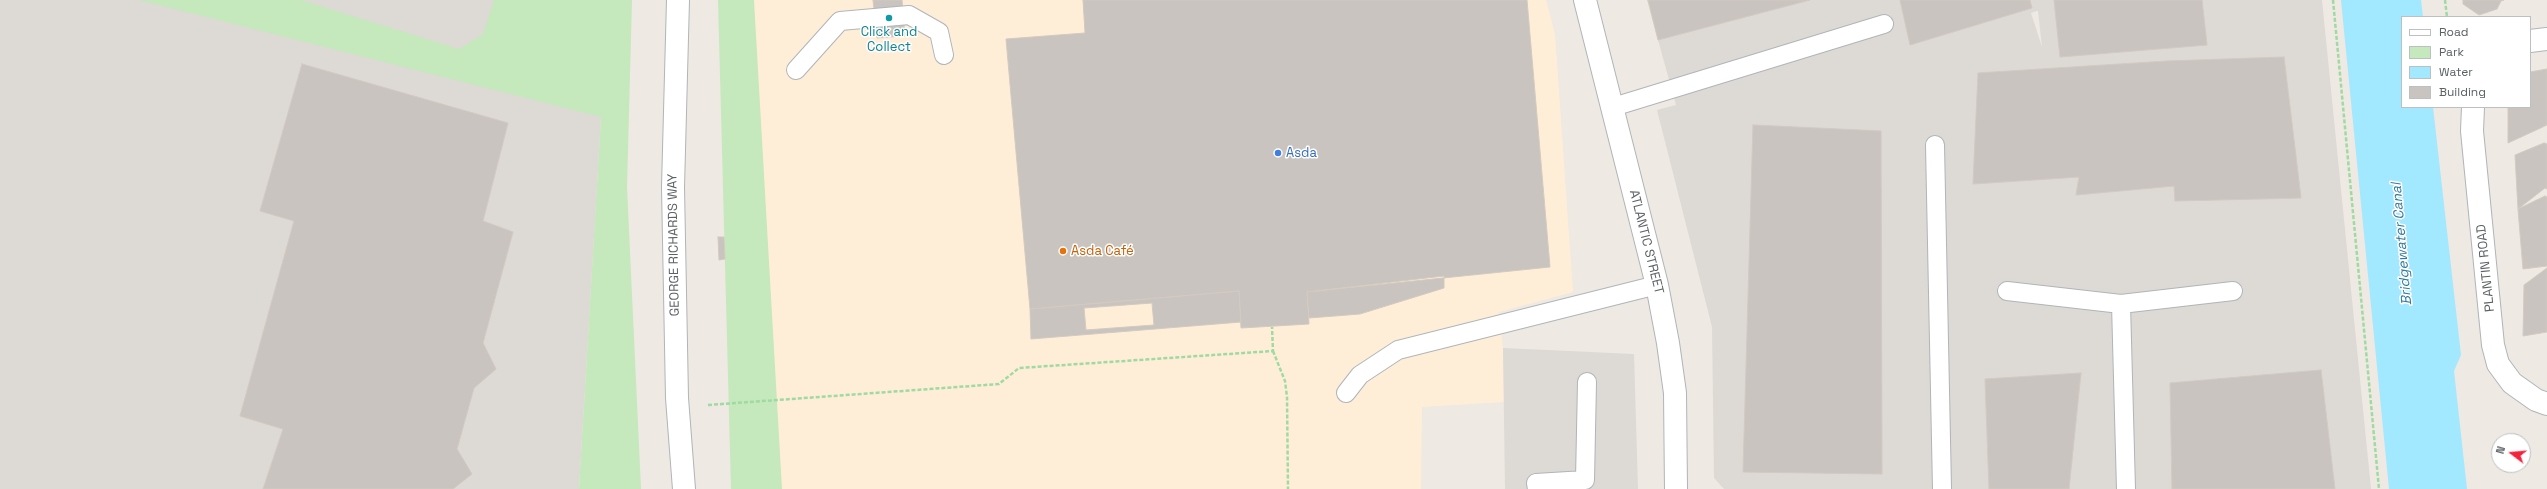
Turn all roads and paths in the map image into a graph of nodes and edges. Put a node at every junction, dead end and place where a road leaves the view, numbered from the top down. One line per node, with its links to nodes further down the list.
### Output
1 (678, 0): 24 (street, GEORGE RICHARDS WAY)
2 (1585, 0): 11 (street, ATLANTIC STREET)
3 (2333, 0): 30 (path)
4 (2445, 0): 5 (path)
5 (2447, 16)
6 (1884, 24): 11 (lane)
7 (2547, 39): 8 (street)
8 (2531, 41)
9 (944, 55): 10 (lane)
10 (796, 70)
11 (1613, 107): 14 (street, ATLANTIC STREET)
12 (2474, 108): 22 (street, PLANTIN ROAD)
13 (1935, 145): 28 (lane)
14 (1657, 285): 21 (lane); 27 (street, ATLANTIC STREET)
15 (2233, 291): 17 (lane)
16 (2007, 292): 17 (lane)
17 (2121, 304): 29 (lane)
18 (1272, 326): 19 (path)
19 (1273, 351): 23 (path); 25 (path)
20 (1587, 382): 26 (lane)
21 (1346, 393)
22 (2547, 404)
23 (708, 411)
24 (684, 489)
25 (1288, 489)
26 (1537, 489)
27 (1676, 489)
28 (1942, 489)
29 (2126, 489)
30 (2379, 489)

